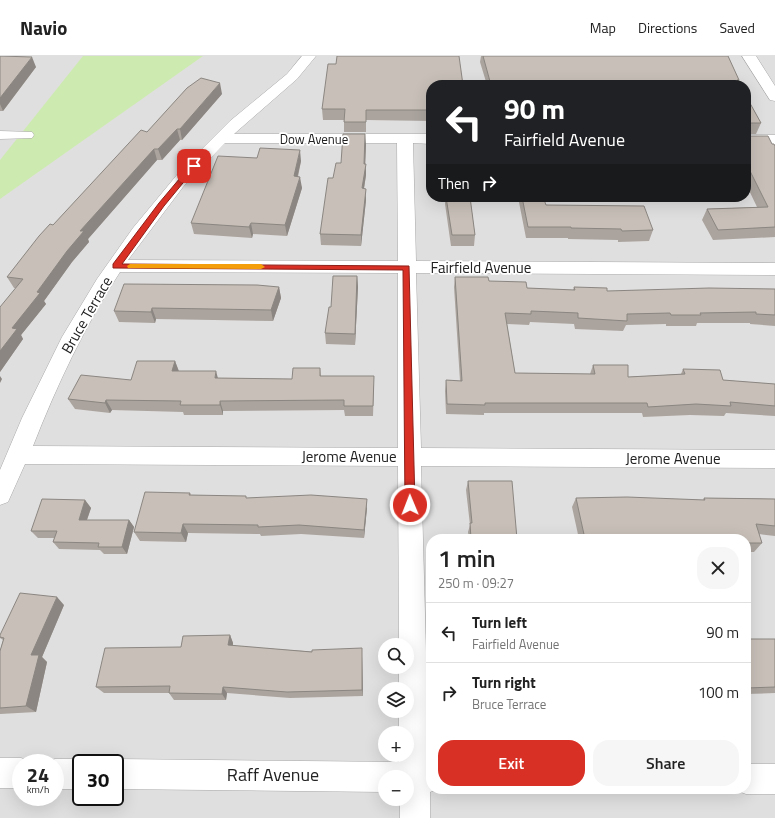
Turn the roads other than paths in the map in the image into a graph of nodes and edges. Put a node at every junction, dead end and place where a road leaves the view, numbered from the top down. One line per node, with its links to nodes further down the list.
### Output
1 (309, 56): 6 (street, Bruce Terrace)
2 (749, 56): 3 (street)
3 (775, 97)
4 (0, 135): 5 (street)
5 (27, 135)
6 (222, 138): 7 (street, Dow Avenue); 11 (street, Bruce Terrace)
7 (405, 139): 8 (street, Dow Avenue); 12 (street)
8 (426, 139)
9 (751, 140): 10 (street)
10 (775, 140)
11 (116, 266): 12 (street, Fairfield Avenue); 14 (street, Bruce Terrace)
12 (407, 267): 13 (street, Fairfield Avenue); 15 (street)
13 (775, 269)
14 (18, 455): 15 (street, Jerome Avenue); 17 (street, Bruce Terrace)
15 (409, 457): 16 (street, Jerome Avenue); 21 (street)
16 (775, 459)
17 (0, 494)
18 (0, 773): 19 (street)
19 (12, 773)
20 (124, 774): 21 (street, Raff Avenue)
21 (422, 776): 24 (street)
22 (751, 779): 23 (street)
23 (775, 780)
24 (415, 818)

